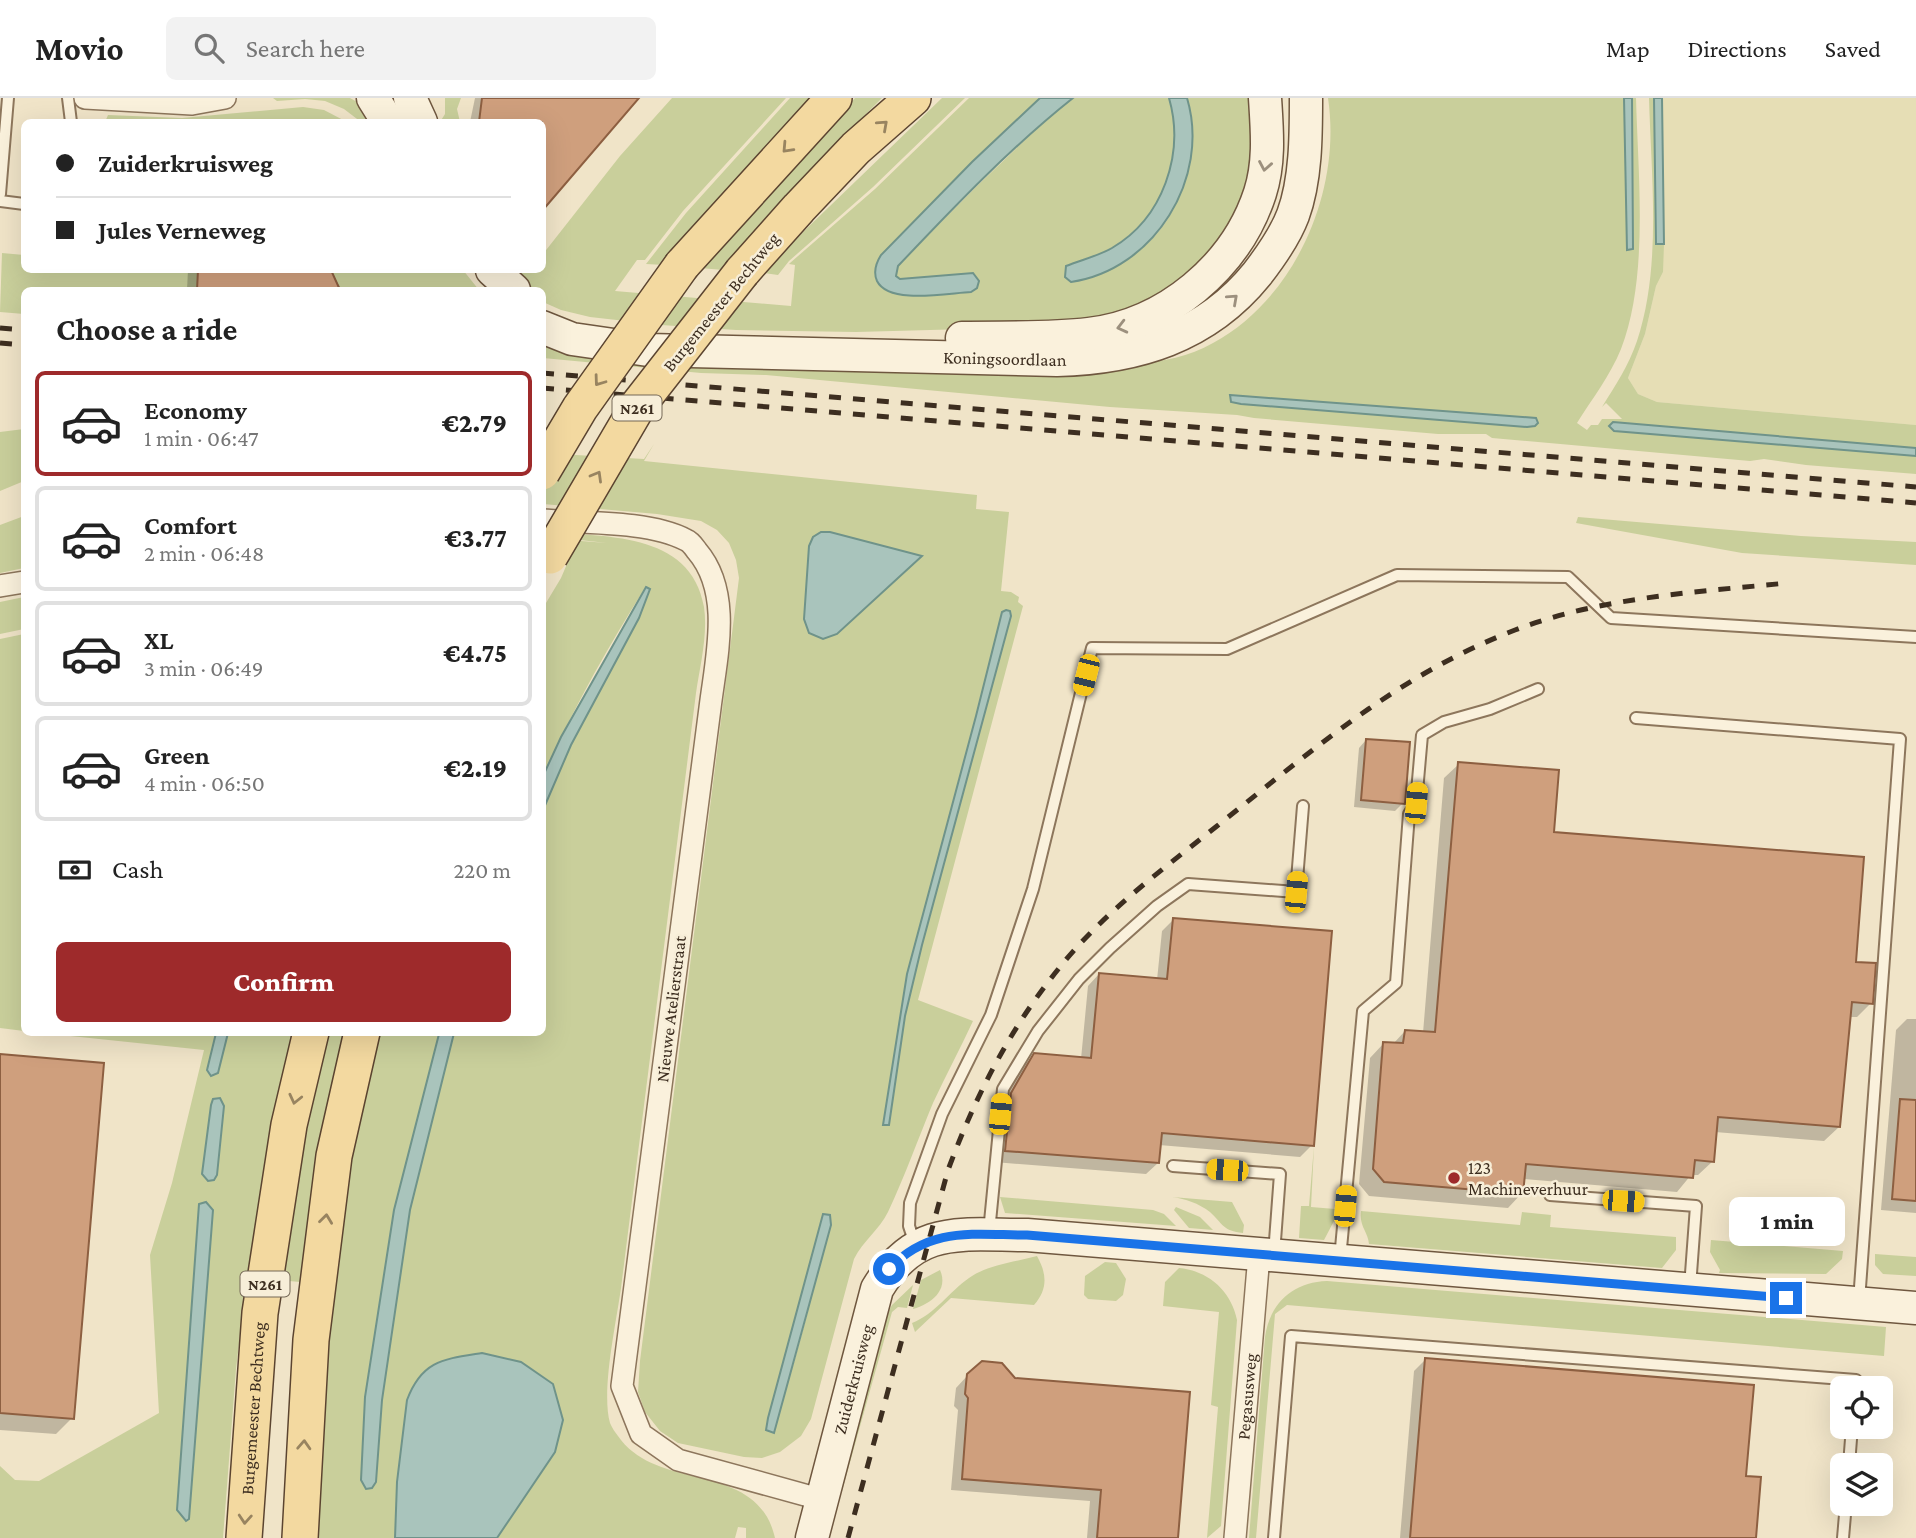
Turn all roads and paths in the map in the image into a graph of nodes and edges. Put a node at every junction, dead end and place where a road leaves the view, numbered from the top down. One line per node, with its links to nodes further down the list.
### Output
1 (8, 98): 15 (lane)
2 (68, 98): 12 (lane)
3 (85, 98): 11 (street)
4 (225, 98): 11 (street)
5 (373, 98): 13 (street)
6 (411, 98): 14 (street)
7 (834, 98): 24 (main road, N261, one-way to 24, bridge)
8 (913, 98): 26 (main road, Burgemeester Bechtweg / N261, one-way to 8, bridge)
9 (1265, 98): 22 (street, Koningsoordlaan, one-way to 22)
10 (1306, 98): 23 (street, Koningsoordlaan, one-way to 10)
11 (169, 101)
12 (71, 119)
13 (386, 119)
14 (420, 119)
15 (0, 194)
16 (0, 201): 17 (lane)
17 (21, 204)
18 (477, 273): 20 (street)
19 (495, 273): 21 (street)
20 (489, 287)
21 (511, 287)
22 (546, 312)
23 (546, 329)
24 (546, 465)
25 (546, 520): 45 (street, Nieuwe Atelierstraat)
26 (546, 563)
27 (21, 582): 28 (street)
28 (0, 586)
29 (1916, 637): 38 (lane)
30 (1538, 690): 40 (lane)
31 (1636, 718): 42 (lane)
32 (1303, 806): 37 (lane)
33 (310, 1036): 47 (main road, Burgemeester Bechtweg / N261, one-way to 47)
34 (361, 1036): 48 (main road, one-way to 34)
35 (1173, 1166): 39 (lane)
36 (1550, 1195): 41 (lane)
37 (989, 1235): 38 (street); 39 (street)
38 (922, 1244): 45 (street, Zuiderkruisweg)
39 (1267, 1256): 40 (street); 50 (street, Pegasusweg)
40 (1339, 1262): 41 (street)
41 (1690, 1290): 42 (street)
42 (1859, 1304): 43 (street)
43 (1916, 1308)
44 (1830, 1378): 51 (lane)
45 (823, 1500): 49 (street, Zuiderkruisweg)
46 (1845, 1516): 52 (lane)
47 (244, 1538)
48 (300, 1538)
49 (812, 1538)
50 (1235, 1538)
51 (1274, 1538)
52 (1843, 1538)

